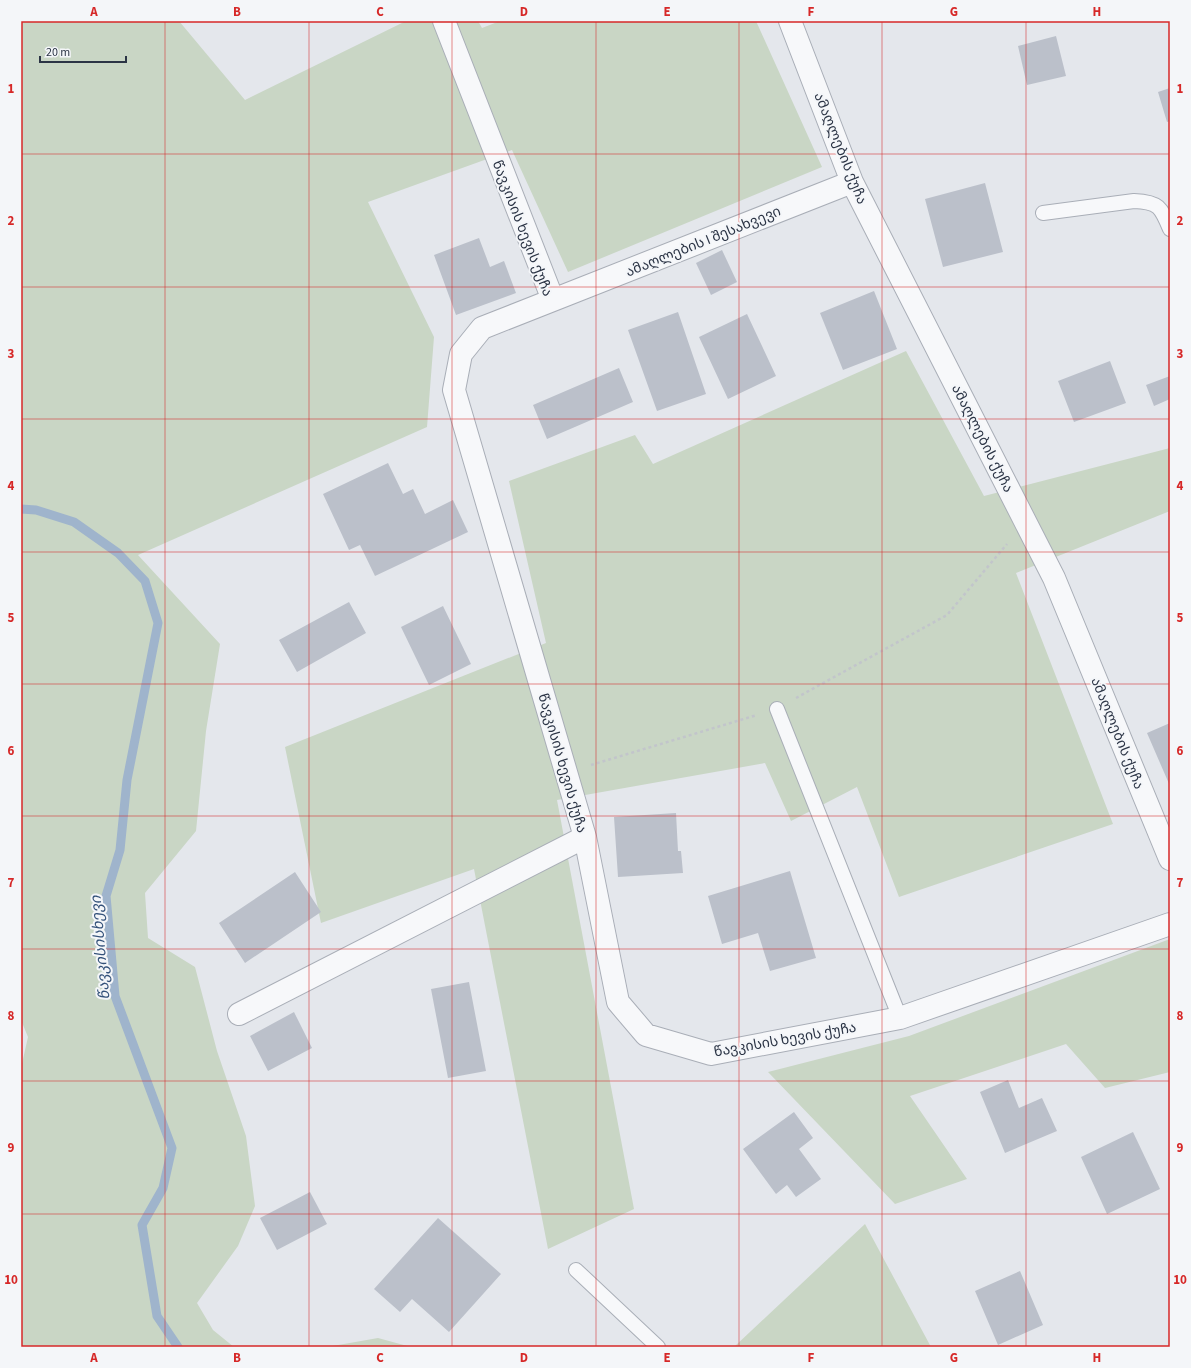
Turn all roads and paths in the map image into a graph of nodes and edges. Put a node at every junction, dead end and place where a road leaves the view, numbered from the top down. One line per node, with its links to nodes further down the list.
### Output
1 (444, 21): 6 (street, წავკისის ხევის ქუჩა)
2 (790, 21): 3 (street, ამაღლების ქუჩა)
3 (852, 182): 6 (street, ამაღლების I შესახვევი); 7 (street, ამაღლების ქუჩა)
4 (1043, 213): 5 (lane)
5 (1170, 229)
6 (553, 300): 9 (street, წავკისის ხევის ქუჩა)
7 (1026, 522): 8 (path); 11 (street, ამაღლების ქუჩა)
8 (777, 708): 9 (path); 14 (lane)
9 (566, 773): 10 (street, წავკისის ხევის ქუჩა)
10 (585, 837): 13 (street); 14 (street, წავკისის ხევის ქუჩა)
11 (1170, 859)
12 (1170, 924): 14 (street, წავკისის ხევის ქუჩა)
13 (239, 1014)
14 (900, 1018)
15 (576, 1270): 16 (lane)
16 (658, 1347)

